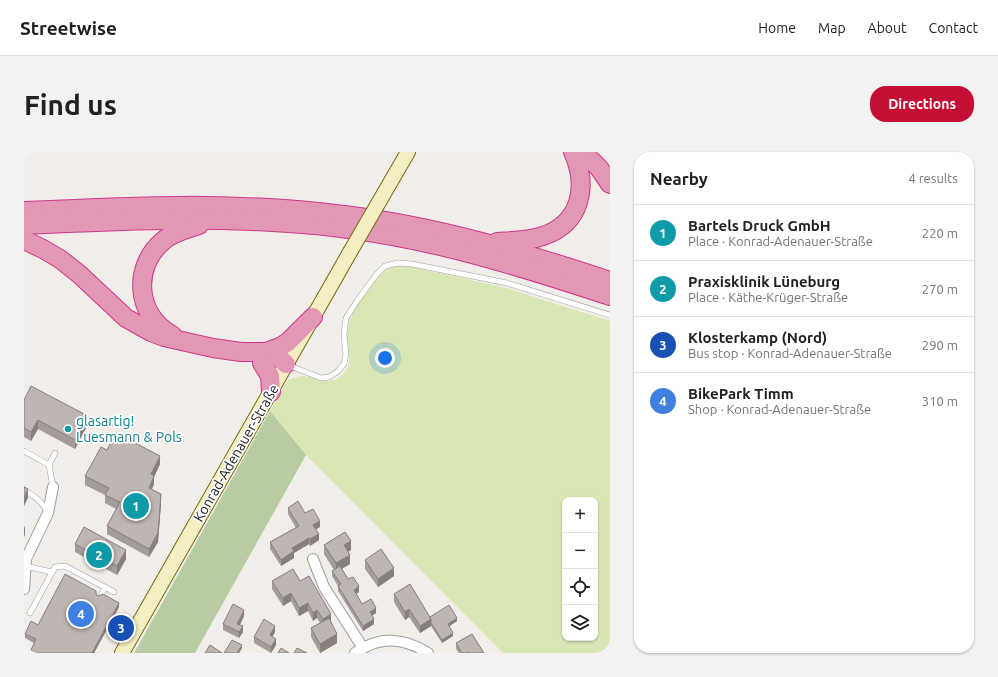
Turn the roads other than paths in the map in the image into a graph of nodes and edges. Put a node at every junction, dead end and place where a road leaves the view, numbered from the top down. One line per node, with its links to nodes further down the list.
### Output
1 (408, 152): 13 (main road, Konrad-Adenauer-Straße, bridge)
2 (574, 152): 9 (highway)
3 (583, 152): 4 (highway)
4 (610, 184)
5 (24, 211): 9 (highway)
6 (213, 220): 7 (highway); 11 (highway); 14 (highway)
7 (24, 225)
8 (24, 240): 14 (highway)
9 (487, 243): 10 (highway)
10 (610, 282)
11 (610, 296)
12 (610, 315): 16 (lane)
13 (313, 318): 15 (highway); 16 (main road, Konrad-Adenauer-Straße)
14 (185, 342): 15 (highway)
15 (264, 358): 16 (highway); 17 (highway)
16 (286, 365): 17 (main road, Konrad-Adenauer-Straße)
17 (271, 392): 33 (main road, Konrad-Adenauer-Straße)
18 (24, 451): 20 (lane)
19 (55, 453): 20 (lane)
20 (49, 465): 21 (lane)
21 (53, 488): 23 (street)
22 (24, 490): 23 (lane)
23 (48, 513): 25 (street)
24 (313, 559): 32 (street)
25 (25, 566): 26 (lane); 28 (street)
26 (52, 572): 27 (lane); 31 (lane)
27 (105, 588): 29 (lane); 30 (lane)
28 (24, 589)
29 (114, 592)
30 (100, 597)
31 (30, 613)
32 (359, 650): 34 (street)
33 (122, 653)
34 (428, 653)

